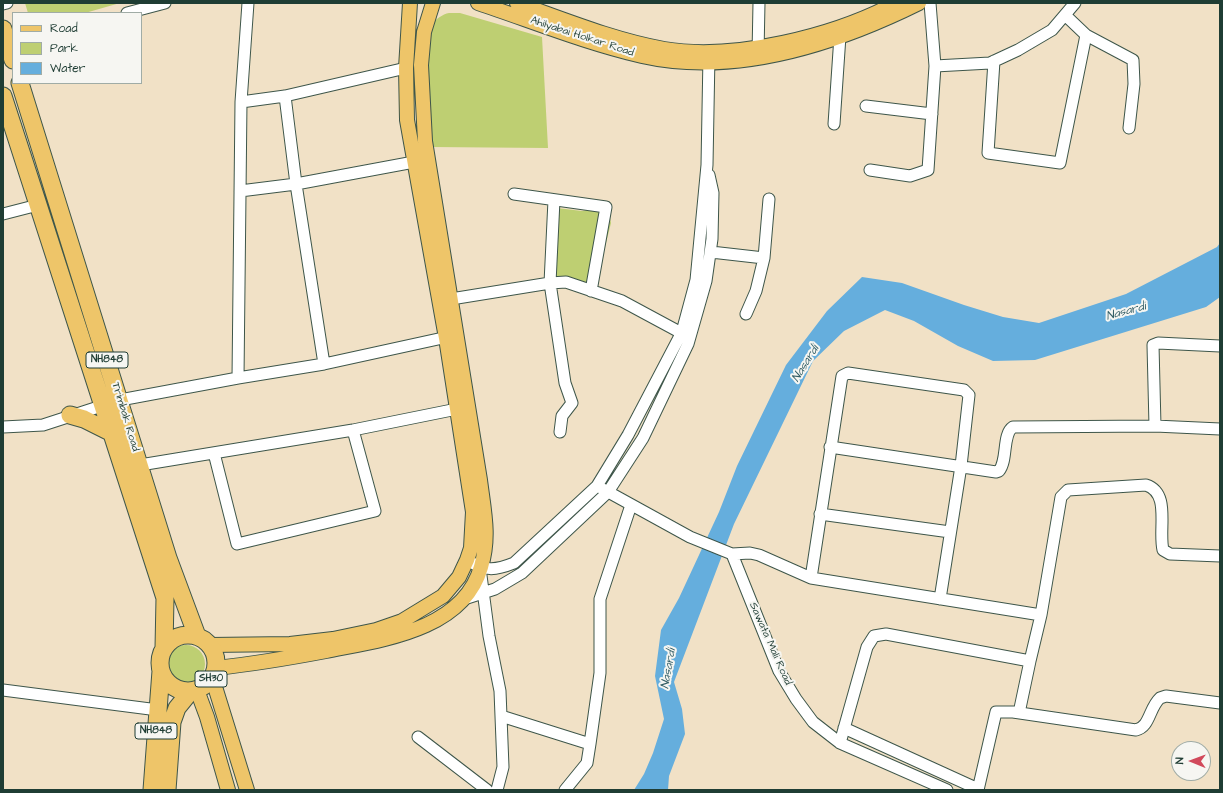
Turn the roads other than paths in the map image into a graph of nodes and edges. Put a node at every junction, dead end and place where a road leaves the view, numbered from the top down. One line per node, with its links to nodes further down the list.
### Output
1 (7, 3): 13 (street)
2 (165, 3): 14 (street)
3 (248, 3): 28 (street)
4 (410, 3): 24 (main road)
5 (433, 3): 47 (main road)
6 (478, 3): 21 (main road, Ahilyabai Holkar Road)
7 (517, 3): 21 (main road, Ahilyabai Holkar Road)
8 (758, 3): 20 (street)
9 (896, 3): 20 (main road, Ahilyabai Holkar Road)
10 (919, 3): 18 (main road, Ahilyabai Holkar Road)
11 (930, 3): 23 (street)
12 (1075, 3): 15 (street)
13 (3, 4)
14 (131, 12)
15 (1065, 15): 17 (street); 22 (street)
16 (3, 30): 19 (highway)
17 (1086, 35): 22 (street); 32 (street)
18 (840, 36): 20 (main road, Ahilyabai Holkar Road); 31 (street)
19 (12, 50)
20 (757, 53): 21 (main road, Ahilyabai Holkar Road)
21 (709, 58): 34 (street)
22 (994, 61): 23 (street)
23 (935, 66): 30 (street)
24 (406, 68): 27 (street); 33 (main road)
25 (20, 84): 54 (highway, Trimbak Road / NH848)
26 (3, 96): 41 (highway, Trimbak Road / NH848)
27 (285, 96): 28 (street); 36 (street)
28 (241, 102): 37 (street)
29 (866, 106): 30 (street)
30 (932, 114): 35 (street)
31 (834, 124)
32 (1129, 128)
33 (414, 162): 36 (street); 50 (main road)
34 (707, 164): 43 (street); 49 (street)
35 (870, 170)
36 (296, 184): 37 (street); 52 (street)
37 (240, 191): 53 (street)
38 (514, 194): 40 (street)
39 (769, 199): 44 (street)
40 (554, 200): 45 (street); 46 (street)
41 (38, 205): 42 (street); 55 (highway, Trimbak Road / NH848)
42 (3, 214)
43 (711, 252): 44 (street); 49 (street)
44 (764, 258): 48 (street)
45 (550, 283): 46 (street); 47 (street); 62 (street)
46 (591, 291): 49 (street)
47 (451, 299): 50 (main road)
48 (746, 314)
49 (686, 335): 68 (street); 69 (street)
50 (451, 336): 52 (street); 56 (main road); 76 (main road)
51 (1220, 346): 58 (street)
52 (324, 364): 53 (street)
53 (238, 378): 54 (street)
54 (120, 400): 55 (street); 66 (highway, Trimbak Road / NH848)
55 (103, 406): 57 (street); 63 (highway, Trimbak Road / NH848)
56 (456, 409): 60 (street); 75 (main road)
57 (70, 415): 59 (street); 63 (highway)
58 (1155, 426): 61 (street); 67 (street)
59 (3, 427)
60 (353, 430): 65 (street); 65 (street)
61 (1220, 430)
62 (560, 432)
63 (112, 433): 83 (highway, Trimbak Road / NH848)
64 (830, 446): 67 (street); 67 (street); 71 (street)
65 (214, 453): 66 (street)
66 (140, 465): 82 (highway, Trimbak Road / NH848)
67 (961, 466): 72 (street)
68 (598, 486): 69 (street); 76 (street)
69 (608, 492): 70 (street); 78 (street)
70 (630, 505): 73 (street); 96 (street)
71 (820, 514): 72 (street); 77 (street)
72 (950, 532): 79 (street)
73 (732, 554): 77 (street); 95 (street, Sawata Mali Road)
74 (1220, 556): 81 (street)
75 (467, 560): 76 (street); 82 (main road)
76 (480, 568): 78 (street); 80 (main road)
77 (811, 578): 79 (street)
78 (484, 593): 80 (street); 92 (street)
79 (940, 599): 81 (street)
80 (461, 600): 86 (main road)
81 (1041, 615): 84 (street)
82 (203, 640): 83 (highway); 86 (highway, Trimbak Road / SH30)
83 (164, 648): 85 (highway, Trimbak Road)
84 (1030, 661): 91 (street); 93 (street)
85 (160, 671): 88 (highway, SH30); 90 (highway, Trimbak Road / NH848)
86 (214, 673): 88 (highway, SH30); 100 (main road)
87 (3, 690): 90 (street)
88 (194, 691): 98 (highway, NH848); 99 (main road)
89 (1220, 703): 91 (street)
90 (158, 710): 97 (highway, Trimbak Road / NH848)
91 (1019, 713): 105 (street)
92 (501, 716): 96 (street); 102 (street)
93 (844, 728): 95 (street); 105 (street)
94 (418, 737): 101 (street)
95 (840, 743): 104 (street, Sawata Mali Road)
96 (590, 744): 103 (street)
97 (152, 790)
98 (167, 790)
99 (228, 790)
100 (247, 790)
101 (488, 790)
102 (497, 790)
103 (565, 790)
104 (947, 790)
105 (978, 790)

